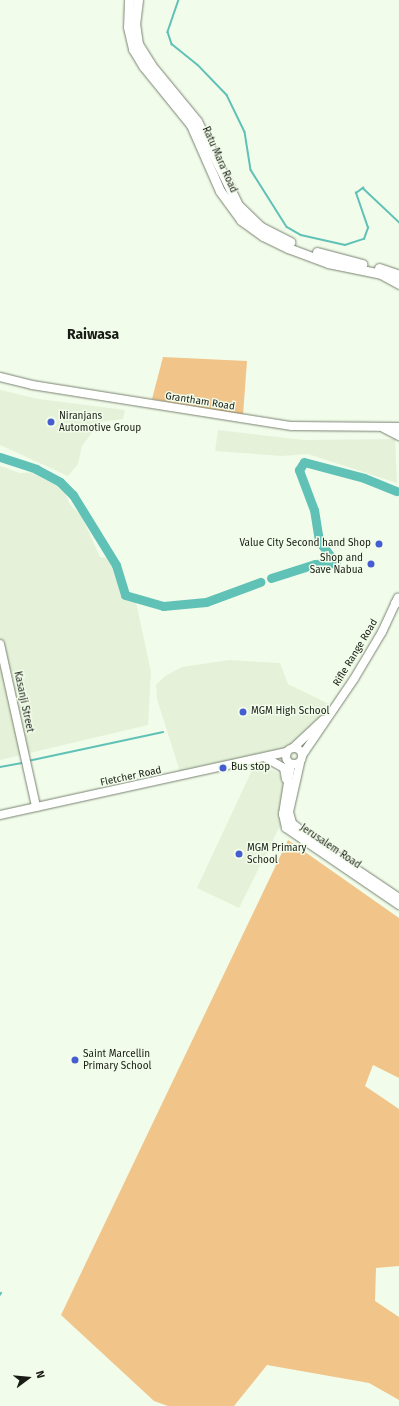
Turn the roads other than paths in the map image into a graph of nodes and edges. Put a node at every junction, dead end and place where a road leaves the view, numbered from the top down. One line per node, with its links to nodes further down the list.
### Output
1 (129, 0): 4 (highway, Ratu Mara Road)
2 (138, 0): 3 (highway, Ratu Mara Road)
3 (399, 275)
4 (399, 284)
5 (0, 377): 6 (main road, Grantham Road)
6 (383, 427): 7 (main road, Grantham Road); 8 (highway)
7 (399, 427)
8 (399, 435)
9 (398, 599): 11 (main road, Rifle Range Road)
10 (0, 644): 16 (main road, Kasanji Street)
11 (326, 719): 12 (main road, Rifle Range Road); 14 (main road, Rifle Range Road)
12 (289, 756): 13 (main road, Fletcher Road); 14 (main road, Fletcher Road); 14 (main road); 15 (main road, Jerusalem Road)
13 (266, 758): 15 (main road); 16 (main road, Fletcher Road)
14 (301, 758): 18 (main road, Jerusalem Road)
15 (285, 802): 19 (main road, Jerusalem Road)
16 (36, 807): 17 (main road, Fletcher Road)
17 (0, 815)
18 (399, 898)
19 (399, 905)

